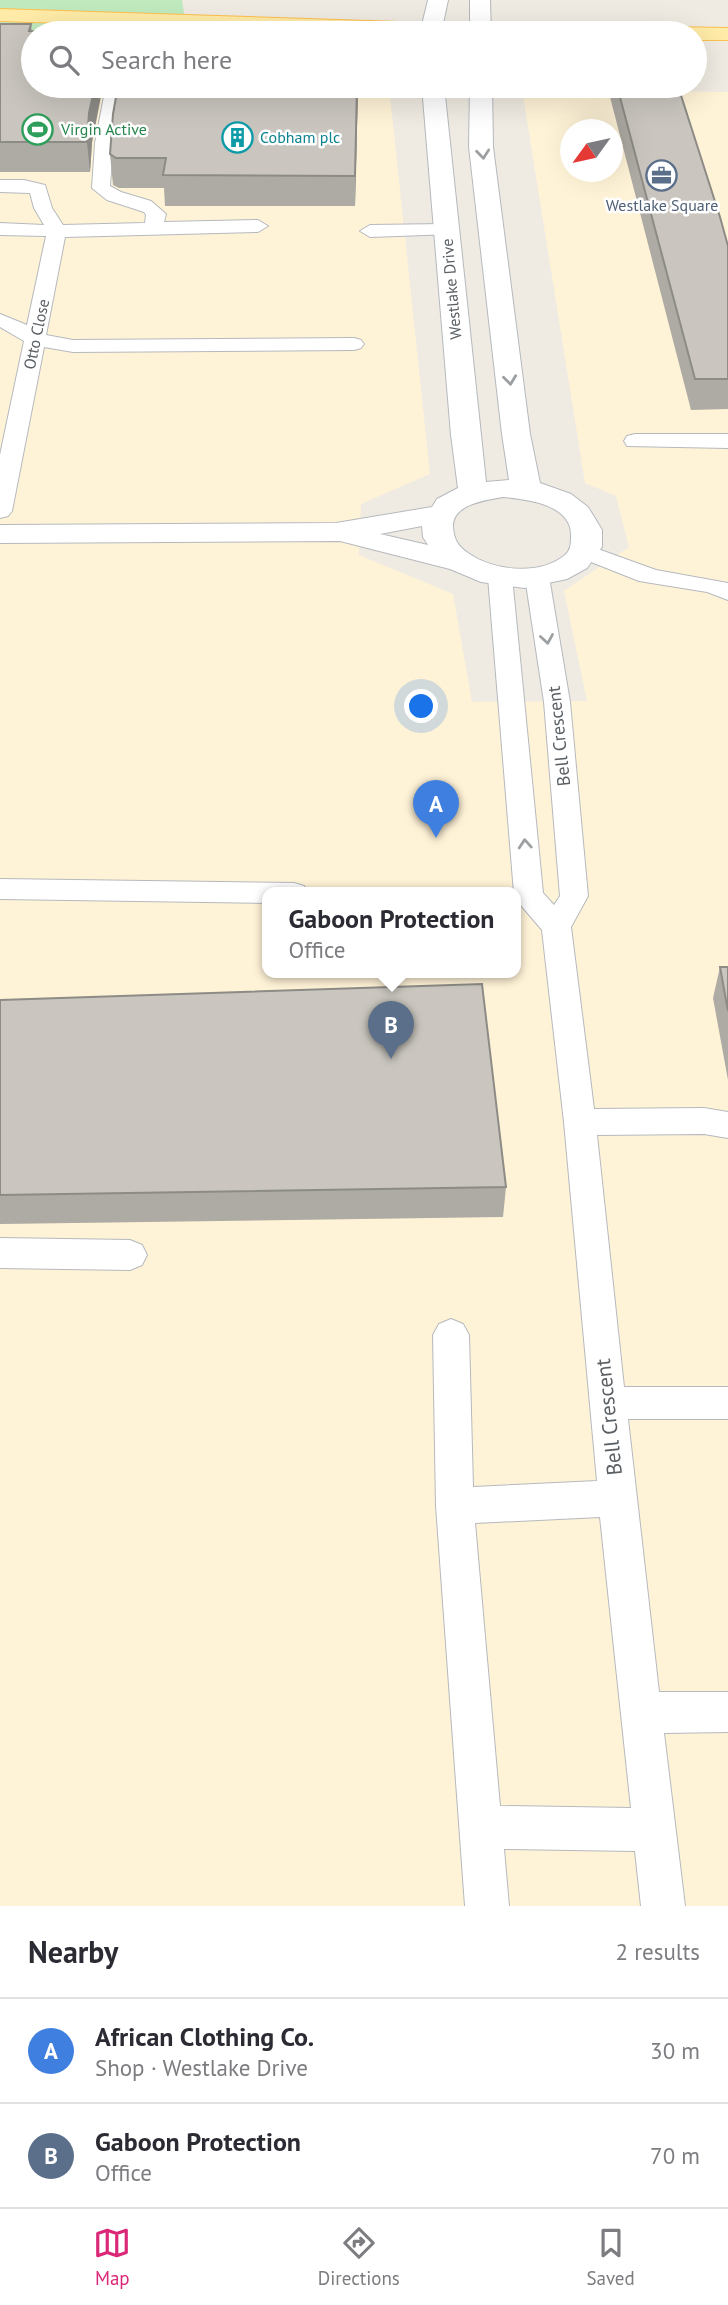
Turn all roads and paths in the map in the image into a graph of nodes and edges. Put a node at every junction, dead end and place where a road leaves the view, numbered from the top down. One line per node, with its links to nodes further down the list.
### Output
1 (163, 0): 2 (main road)
2 (188, 1)
3 (437, 3): 4 (main road); 5 (main road); 9 (street)
4 (480, 4): 6 (main road)
5 (411, 6)
6 (503, 8)
7 (0, 15): 8 (main road)
8 (162, 21)
9 (433, 21)
10 (707, 34): 11 (main road)
11 (728, 34)
12 (112, 98): 17 (lane)
13 (434, 98): 20 (street, Westlake Drive)
14 (481, 98): 27 (street, one-way to 27)
15 (5, 185): 19 (lane)
16 (258, 226): 17 (lane)
17 (154, 228): 19 (lane)
18 (0, 229): 19 (lane)
19 (57, 230): 23 (lane, Otto Close)
20 (446, 230): 21 (lane); 28 (street, Westlake Drive)
21 (370, 231)
22 (0, 320): 23 (lane)
23 (34, 339): 24 (lane); 29 (lane, Otto Close)
24 (354, 344)
25 (728, 441): 26 (lane)
26 (635, 442)
27 (526, 489): 28 (street); 33 (street)
28 (473, 492): 30 (street)
29 (0, 511)
30 (441, 513): 31 (street); 34 (street)
31 (336, 532): 32 (street); 34 (street)
32 (0, 534)
33 (584, 551): 35 (street); 37 (lane)
34 (455, 561): 36 (street)
35 (537, 576): 36 (street); 41 (lane, Bell Crescent, one-way to 41)
36 (500, 577): 40 (lane, one-way to 36)
37 (728, 593)
38 (0, 889): 39 (lane)
39 (262, 893)
40 (522, 895): 41 (lane); 42 (lane)
41 (575, 896): 42 (lane)
42 (556, 927): 43 (lane, Bell Crescent)
43 (580, 1122): 44 (lane); 48 (lane, Bell Crescent)
44 (728, 1125)
45 (0, 1253): 46 (lane)
46 (130, 1255)
47 (451, 1335): 51 (lane)
48 (608, 1403): 49 (lane); 50 (lane, Bell Crescent)
49 (728, 1403)
50 (617, 1498): 51 (lane); 53 (lane, Bell Crescent)
51 (455, 1506): 54 (lane)
52 (728, 1712): 53 (lane)
53 (641, 1713): 55 (lane, Bell Crescent)
54 (479, 1827): 55 (lane); 56 (lane)
55 (653, 1830): 57 (lane, Bell Crescent)
56 (487, 1906)
57 (663, 1906)

